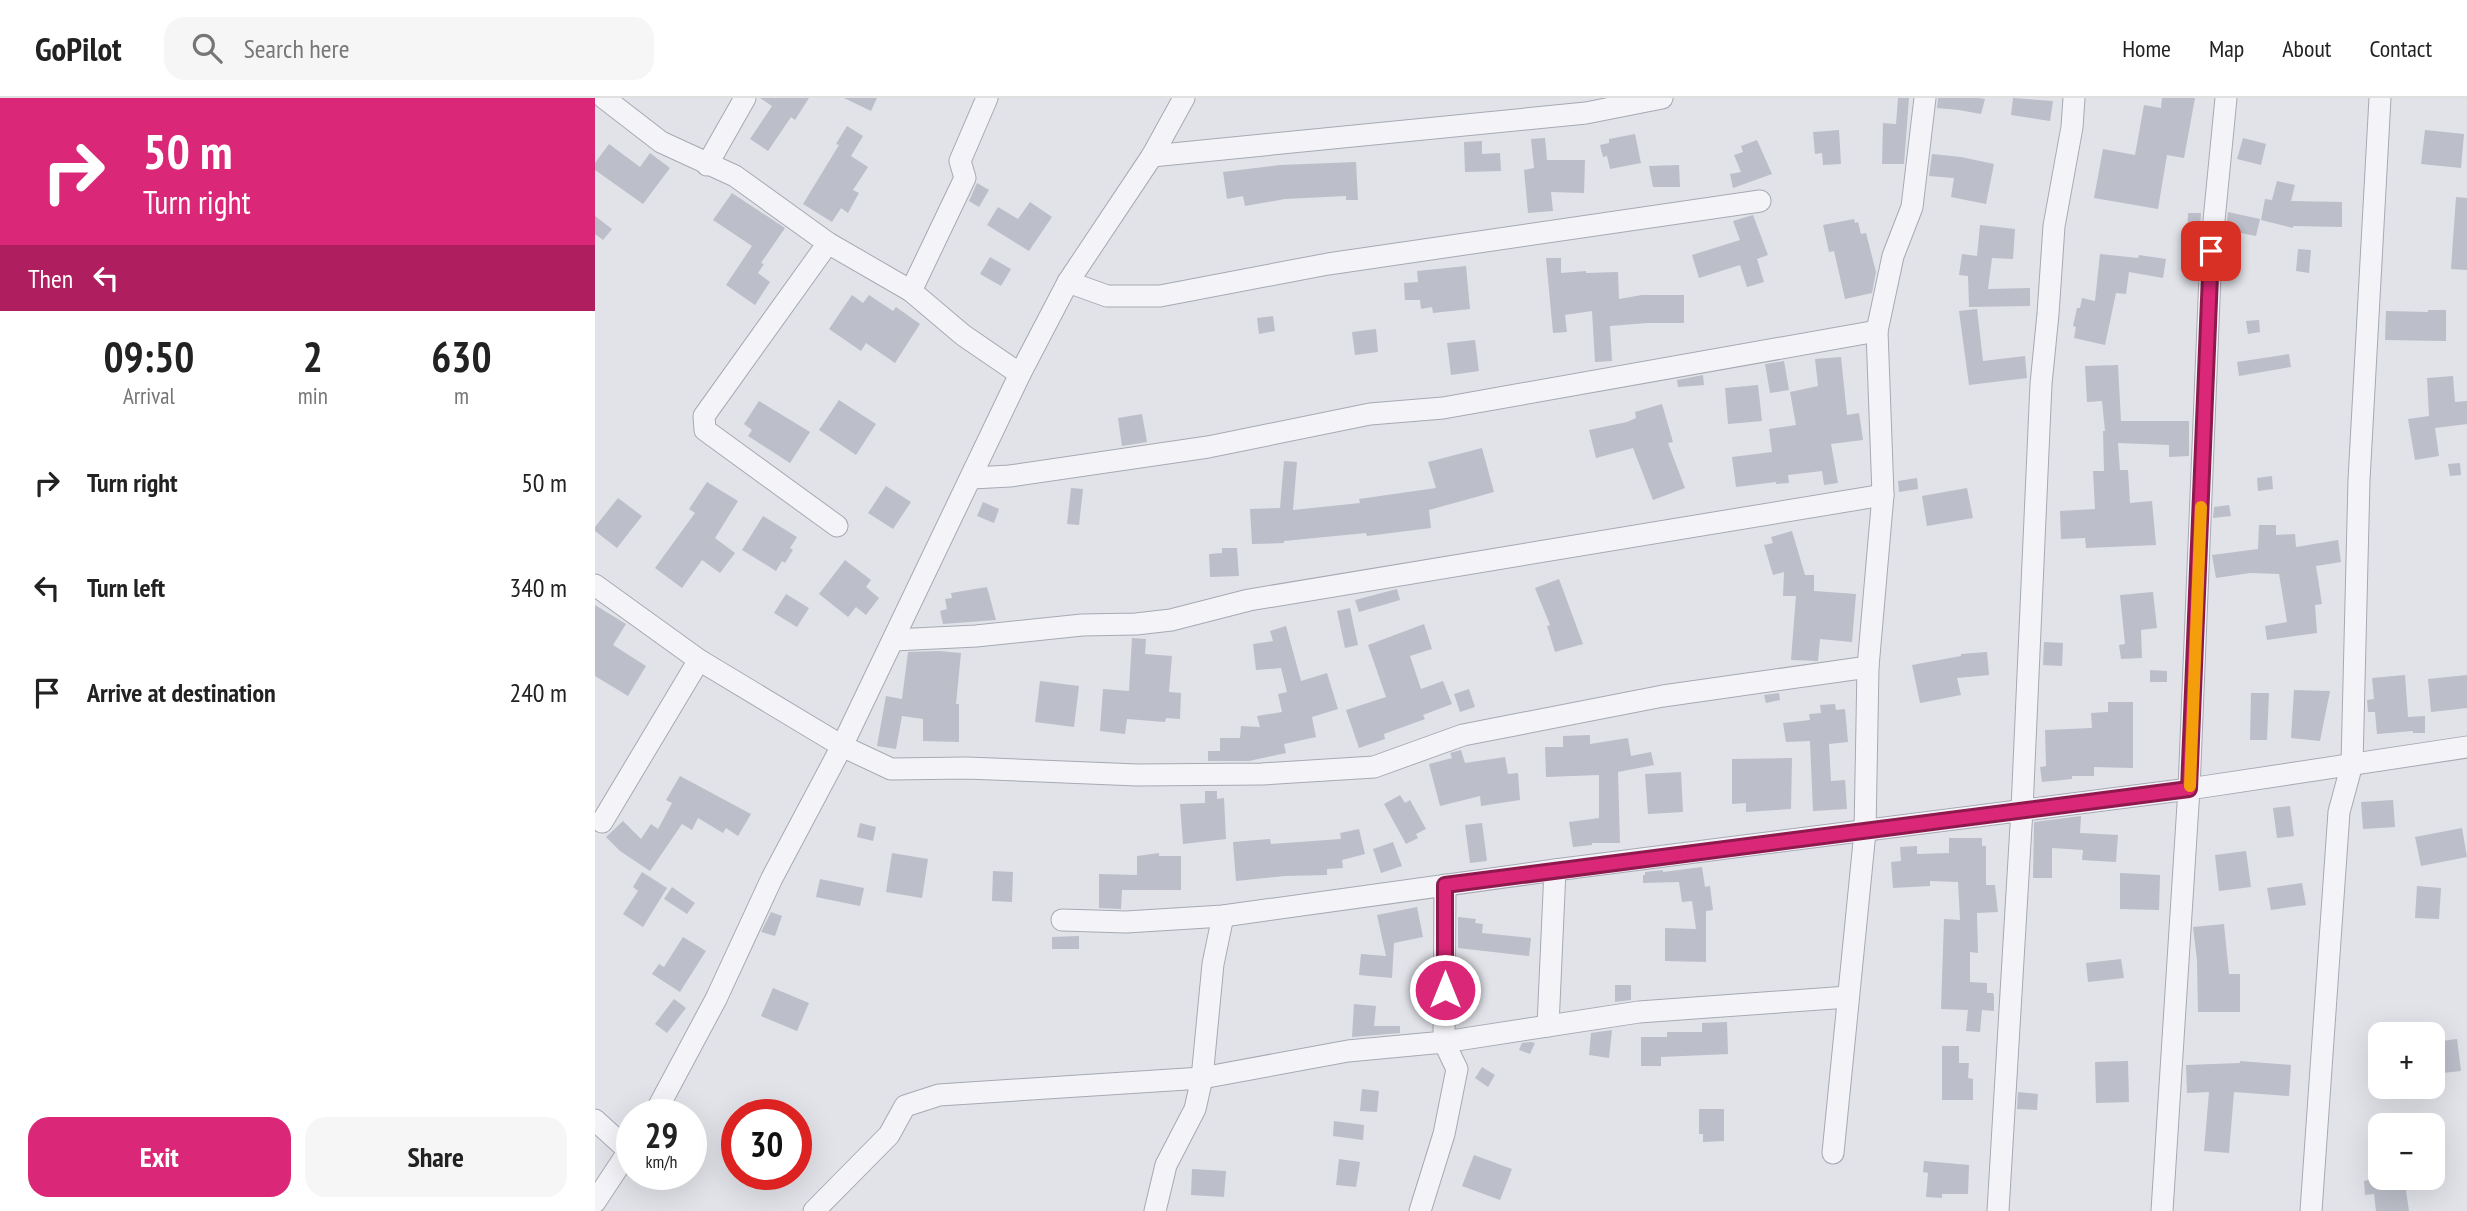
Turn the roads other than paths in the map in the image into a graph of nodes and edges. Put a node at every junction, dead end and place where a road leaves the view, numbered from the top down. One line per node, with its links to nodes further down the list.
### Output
1 (604, 98): 11 (street)
2 (745, 98): 11 (street)
3 (987, 98): 15 (street)
4 (1184, 98): 10 (street)
5 (1661, 98): 10 (street)
6 (1925, 98): 16 (street)
7 (2074, 98): 29 (street)
8 (2226, 98): 28 (street)
9 (2380, 98): 27 (street)
10 (1152, 156): 14 (street)
11 (707, 165): 13 (street)
12 (1760, 201): 14 (street)
13 (828, 243): 15 (street); 20 (street)
14 (1068, 282): 17 (street)
15 (912, 291): 17 (street)
16 (1877, 331): 18 (street); 19 (street)
17 (1020, 374): 18 (street)
18 (972, 478): 22 (street)
19 (1883, 495): 22 (street); 24 (street)
20 (837, 526)
21 (595, 585): 23 (street)
22 (894, 640): 25 (street)
23 (699, 660): 25 (street); 30 (street)
24 (1868, 667): 25 (street); 31 (street)
25 (842, 746): 40 (street)
26 (2467, 747): 27 (street)
27 (2351, 764): 28 (street); 51 (street)
28 (2189, 789): 29 (street); 50 (street)
29 (2022, 809): 31 (street); 49 (street)
30 (602, 822)
31 (1865, 831): 32 (street); 36 (street)
32 (1555, 870): 33 (street); 37 (street)
33 (1445, 885): 34 (street); 38 (street)
34 (1223, 916): 35 (street); 39 (street)
35 (1062, 920)
36 (1848, 997): 37 (street); 43 (street)
37 (1548, 1026): 38 (street)
38 (1444, 1042): 39 (street); 48 (street)
39 (1202, 1078): 46 (street); 47 (street)
40 (663, 1099)
41 (595, 1120): 42 (street)
42 (616, 1137)
43 (1833, 1153)
44 (616, 1168): 45 (street)
45 (596, 1197)
46 (814, 1211)
47 (1155, 1211)
48 (1420, 1211)
49 (1998, 1211)
50 (2162, 1211)
51 (2311, 1211)

